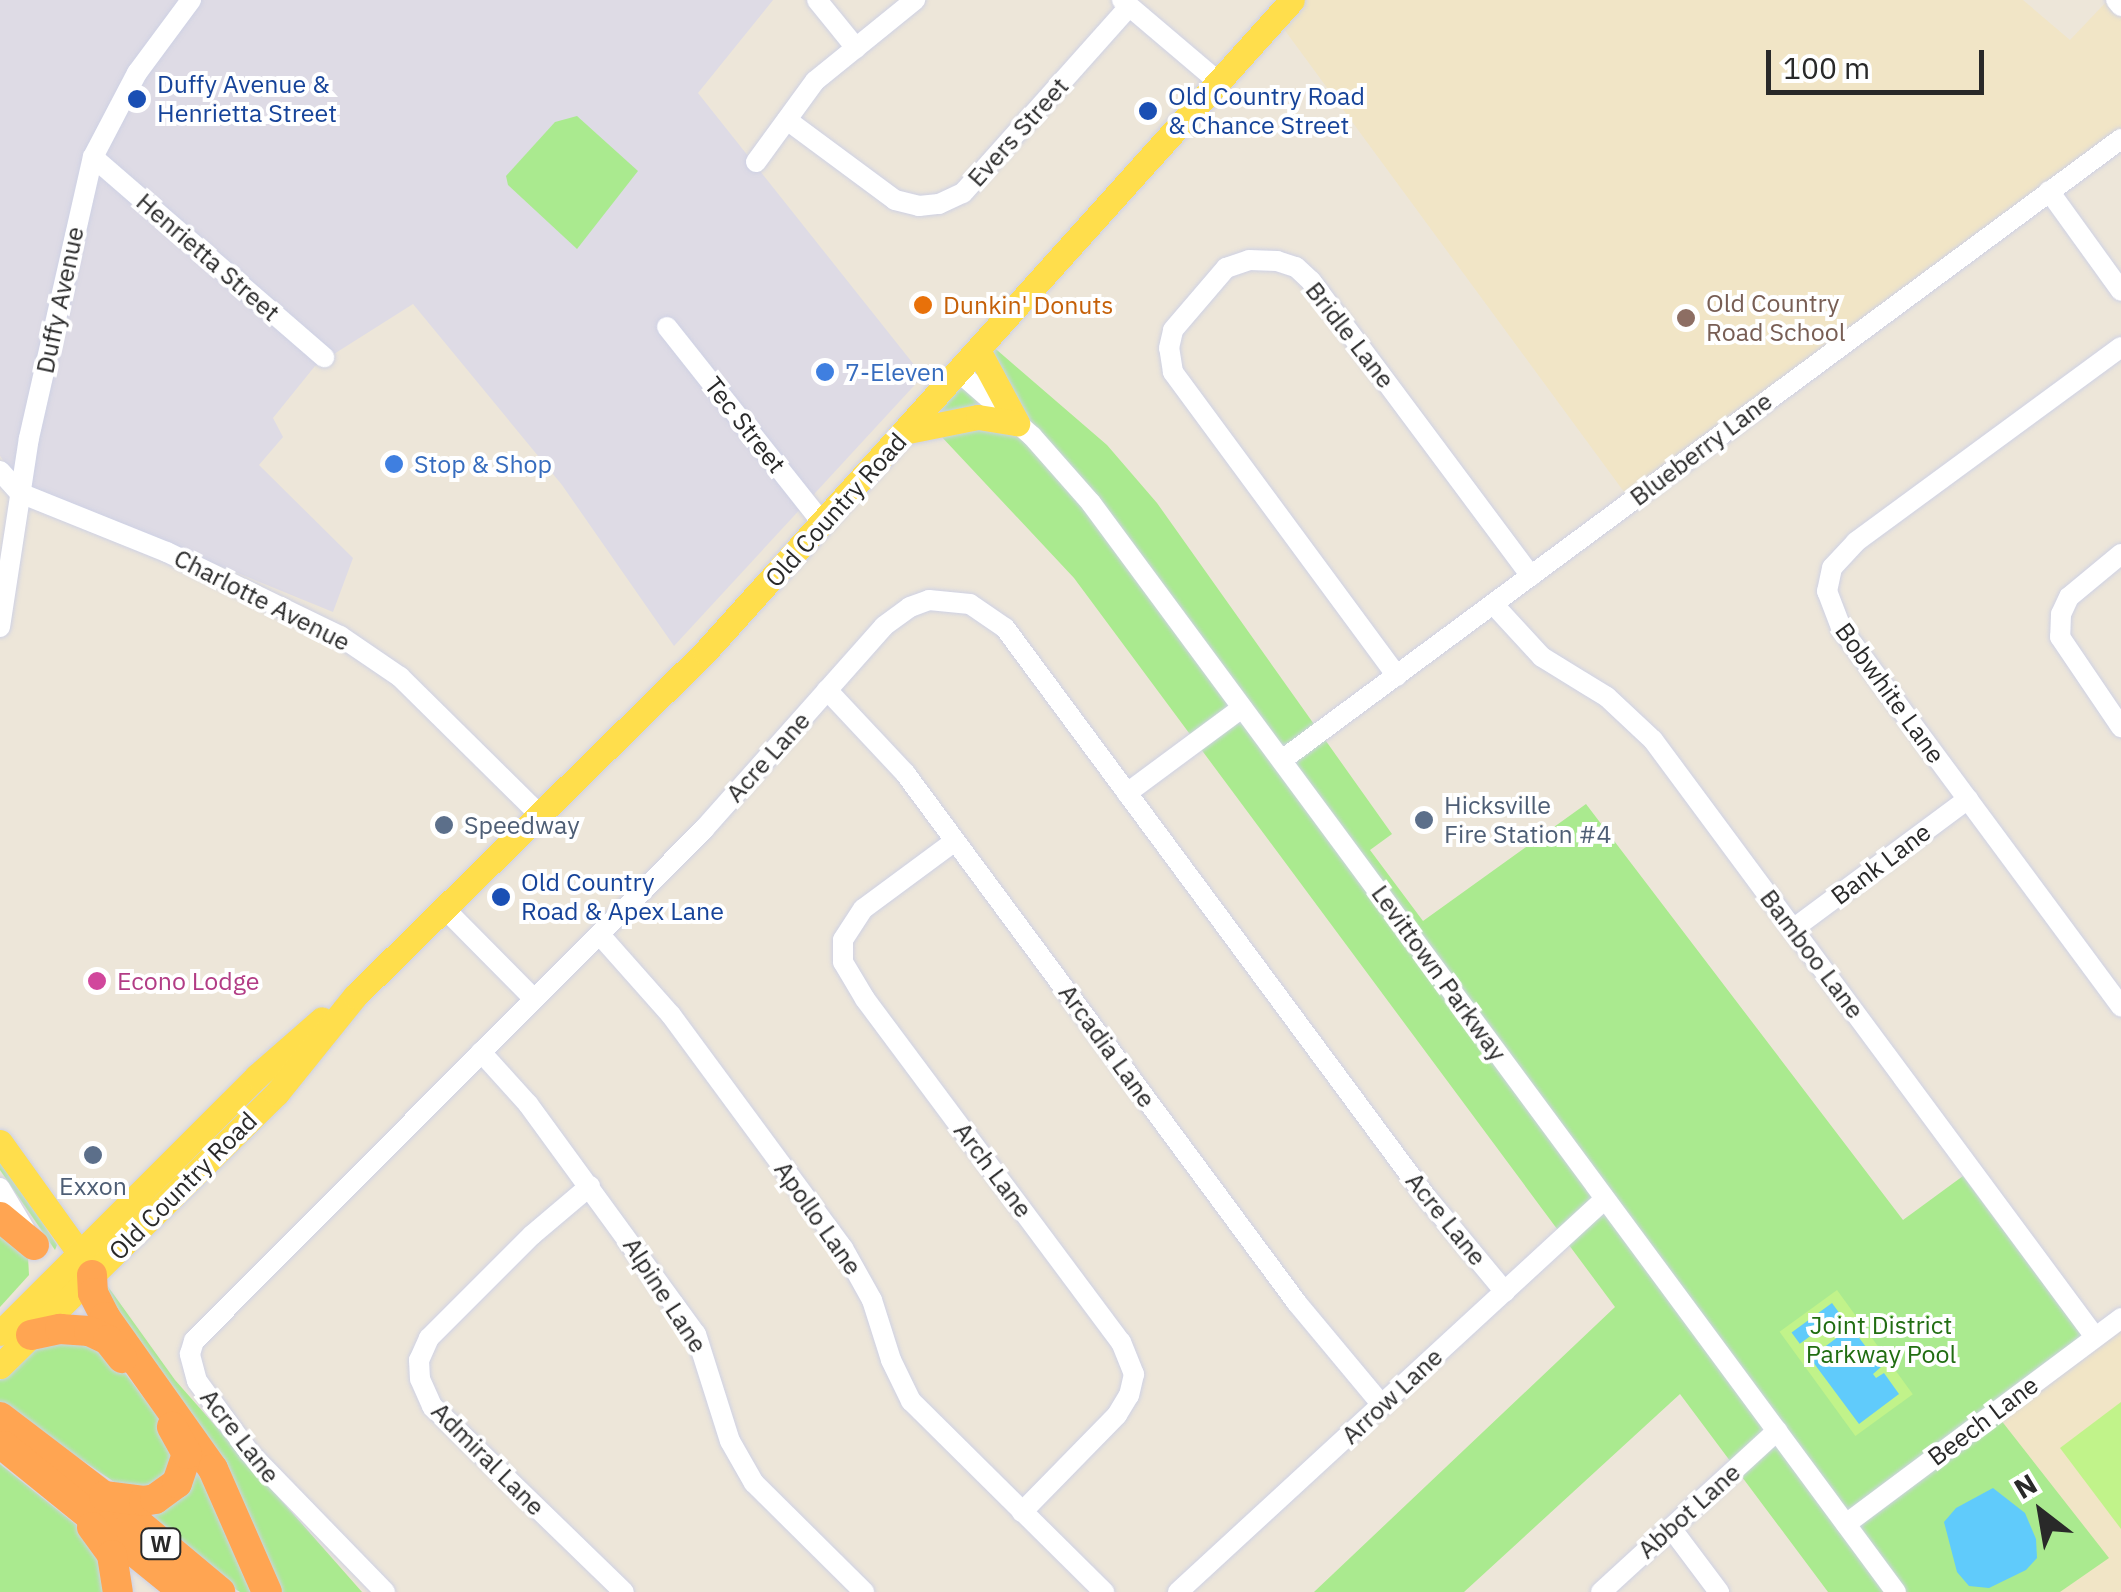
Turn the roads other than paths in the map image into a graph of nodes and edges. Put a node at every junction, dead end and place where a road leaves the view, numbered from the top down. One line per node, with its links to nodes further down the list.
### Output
1 (190, 0): 10 (street, Duffy Avenue)
2 (817, 0): 6 (street)
3 (915, 0): 6 (street)
4 (1292, 0): 7 (main road, Old Country Road)
5 (1126, 3): 7 (street); 8 (street, Evers Street)
6 (856, 48): 8 (street)
7 (1220, 83): 16 (main road, Old Country Road)
8 (787, 120): 11 (street)
9 (2121, 138): 12 (street, Blueberry Lane)
10 (93, 157): 17 (street, Henrietta Street); 22 (street, Duffy Avenue)
11 (756, 162)
12 (2050, 191): 13 (street); 25 (street, Blueberry Lane)
13 (2121, 291)
14 (667, 327): 23 (street, Tec Street)
15 (2121, 347): 34 (street, Bobwhite Lane)
16 (979, 352): 18 (main road, Old Country Road); 19 (main road)
17 (324, 357)
18 (960, 373): 19 (street, Levittown Parkway); 20 (main road, Old Country Road)
19 (1017, 423): 20 (main road); 30 (street, Levittown Parkway)
20 (908, 432): 23 (main road, Old Country Road)
21 (0, 470): 22 (street, Charlotte Avenue)
22 (20, 493): 27 (street, Duffy Avenue); 35 (street, Charlotte Avenue)
23 (823, 524): 35 (main road, Old Country Road)
24 (2121, 554): 31 (street)
25 (1530, 576): 26 (street, Blueberry Lane); 28 (street, Bridle Lane)
26 (1494, 606): 28 (street, Blueberry Lane); 38 (street, Bamboo Lane)
27 (0, 627)
28 (1397, 676): 32 (street, Blueberry Lane)
29 (827, 690): 33 (street, Acre Lane); 36 (street, Arcadia Lane); 39 (street, Acre Lane)
30 (1242, 708): 32 (street, Levittown Parkway); 33 (street)
31 (2121, 727)
32 (1282, 760): 46 (street, Levittown Parkway)
33 (1127, 793): 51 (street, Acre Lane)
34 (1968, 799): 38 (street, Bank Lane); 41 (street, Bobwhite Lane)
35 (540, 814): 37 (main road, Old Country Road)
36 (956, 841): 57 (street, Arcadia Lane); 63 (street, Arch Lane)
37 (444, 908): 40 (street); 49 (main road, Old Country Road)
38 (1794, 929): 55 (street, Bamboo Lane)
39 (600, 934): 40 (street, Acre Lane); 63 (street, Apollo Lane)
40 (534, 999): 42 (street, Acre Lane)
41 (2121, 1008)
42 (480, 1052): 44 (street, Alpine Lane); 70 (street, Acre Lane)
43 (0, 1142): 49 (main road)
44 (590, 1186): 71 (street, Admiral Lane); 72 (street, Alpine Lane)
45 (0, 1188): 48 (street)
46 (1605, 1199): 51 (street, Arrow Lane); 59 (street, Levittown Parkway)
47 (0, 1217): 48 (highway)
48 (34, 1245): 50 (main road)
49 (85, 1263): 50 (main road, Old Country Road); 54 (main road, Old Country Road); 69 (highway)
50 (53, 1278): 53 (main road, Old Country Road)
51 (1505, 1292): 57 (street, Arrow Lane)
52 (2121, 1318): 55 (street, Beech Lane)
53 (0, 1333)
54 (31, 1334): 56 (main road, Old Country Road); 61 (highway)
55 (2096, 1337): 64 (street, Beech Lane)
56 (0, 1365)
57 (1382, 1404): 74 (street, Arrow Lane)
58 (0, 1417): 61 (highway, W)
59 (1777, 1431): 64 (street, Levittown Parkway); 65 (street, Abbot Lane)
60 (0, 1443): 62 (highway, W)
61 (104, 1496): 68 (highway, W)
62 (73, 1500): 66 (highway); 67 (highway, W)
63 (1022, 1512): 73 (street, Apollo Lane)
64 (1846, 1524): 77 (street, Levittown Parkway)
65 (1671, 1528): 75 (street, Abbot Lane); 76 (street)
66 (118, 1592)
67 (184, 1592)
68 (220, 1592)
69 (267, 1592)
70 (385, 1592)
71 (624, 1592)
72 (864, 1592)
73 (1104, 1592)
74 (1178, 1592)
75 (1602, 1592)
76 (1719, 1592)
77 (1896, 1592)

